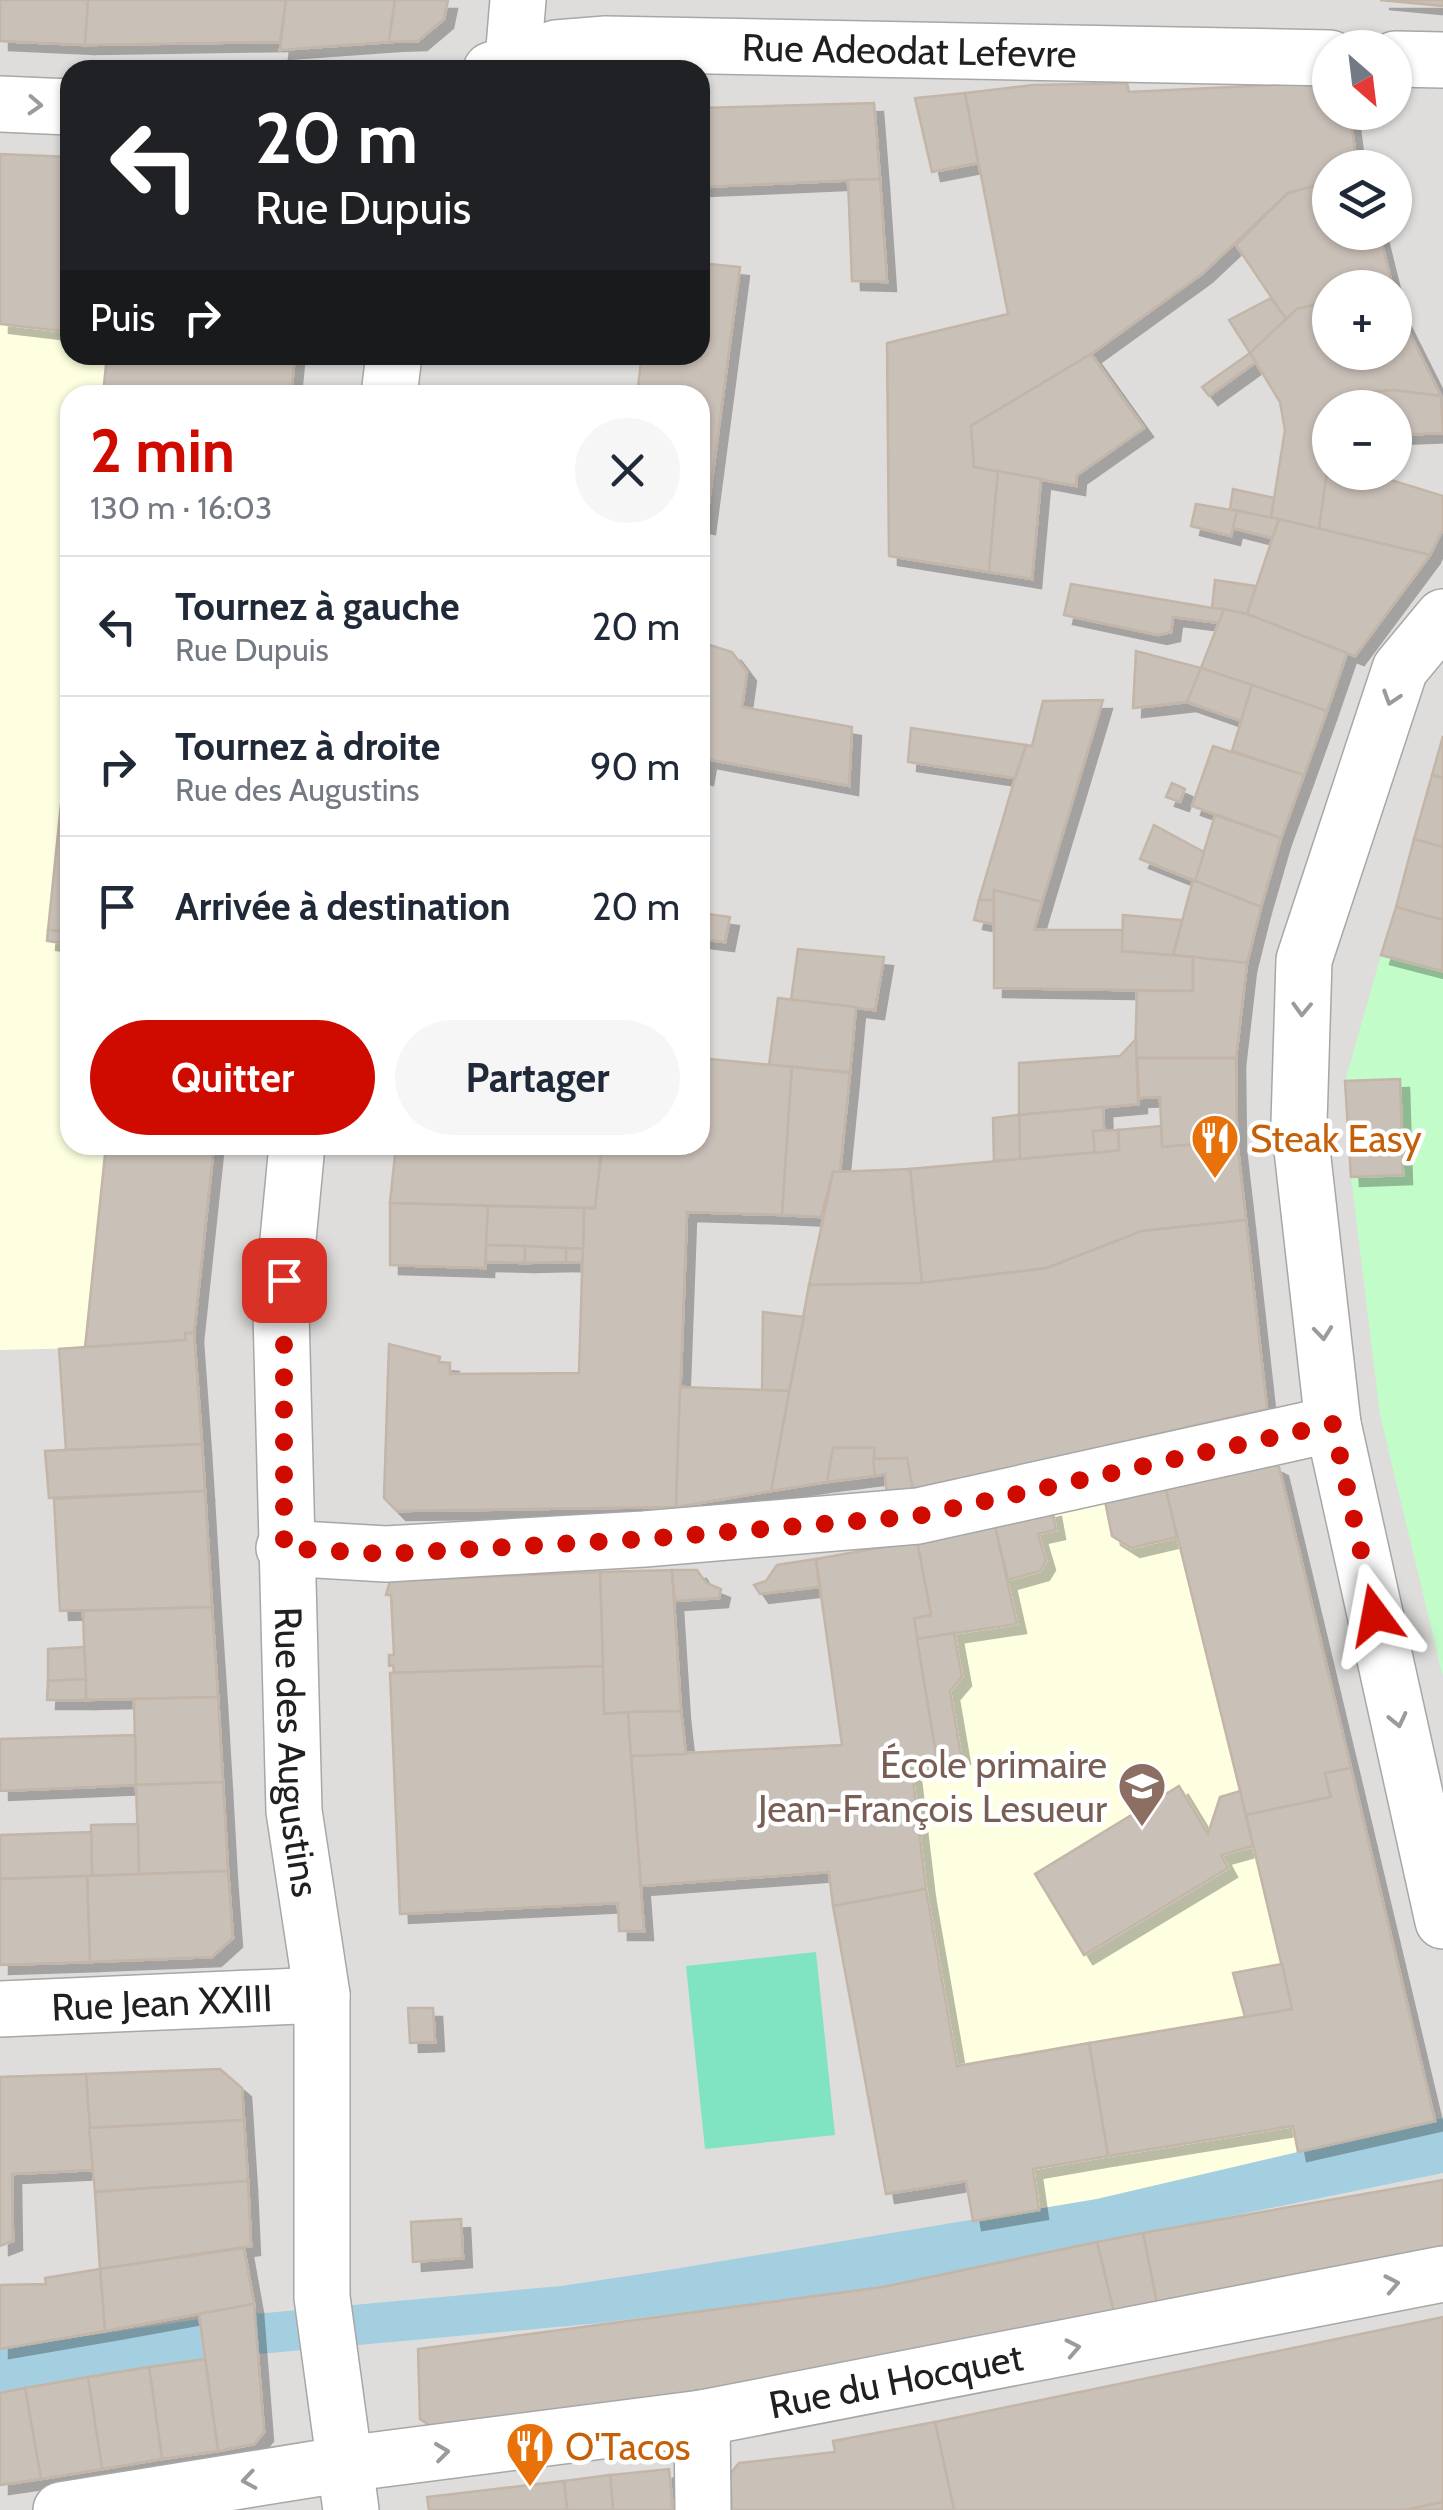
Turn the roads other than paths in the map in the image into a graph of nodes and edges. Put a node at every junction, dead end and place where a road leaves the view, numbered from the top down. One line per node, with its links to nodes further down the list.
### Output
1 (518, 0): 3 (street)
2 (1312, 58): 4 (street, Rue Adeodat Lefevre)
3 (503, 60)
4 (518, 60)
5 (0, 104): 6 (street, one-way to 6)
6 (60, 107)
7 (1443, 618): 9 (street, one-way to 9)
8 (297, 1155): 10 (street, Rue des Augustins)
9 (1333, 1424): 10 (street); 11 (street, one-way to 11)
10 (284, 1548): 12 (street, Rue des Augustins)
11 (1443, 1920)
12 (322, 1995): 13 (street, Rue Jean XXIII); 16 (street, Rue des Augustins)
13 (0, 2009)
14 (1443, 2274): 15 (street, Rue du Hocquet, one-way to 14)
15 (702, 2418): 16 (street, Rue du Hocquet, one-way to 15); 18 (street)
16 (348, 2487): 17 (street, Rue du Hocquet, one-way to 17)
17 (62, 2510)
18 (703, 2510)

